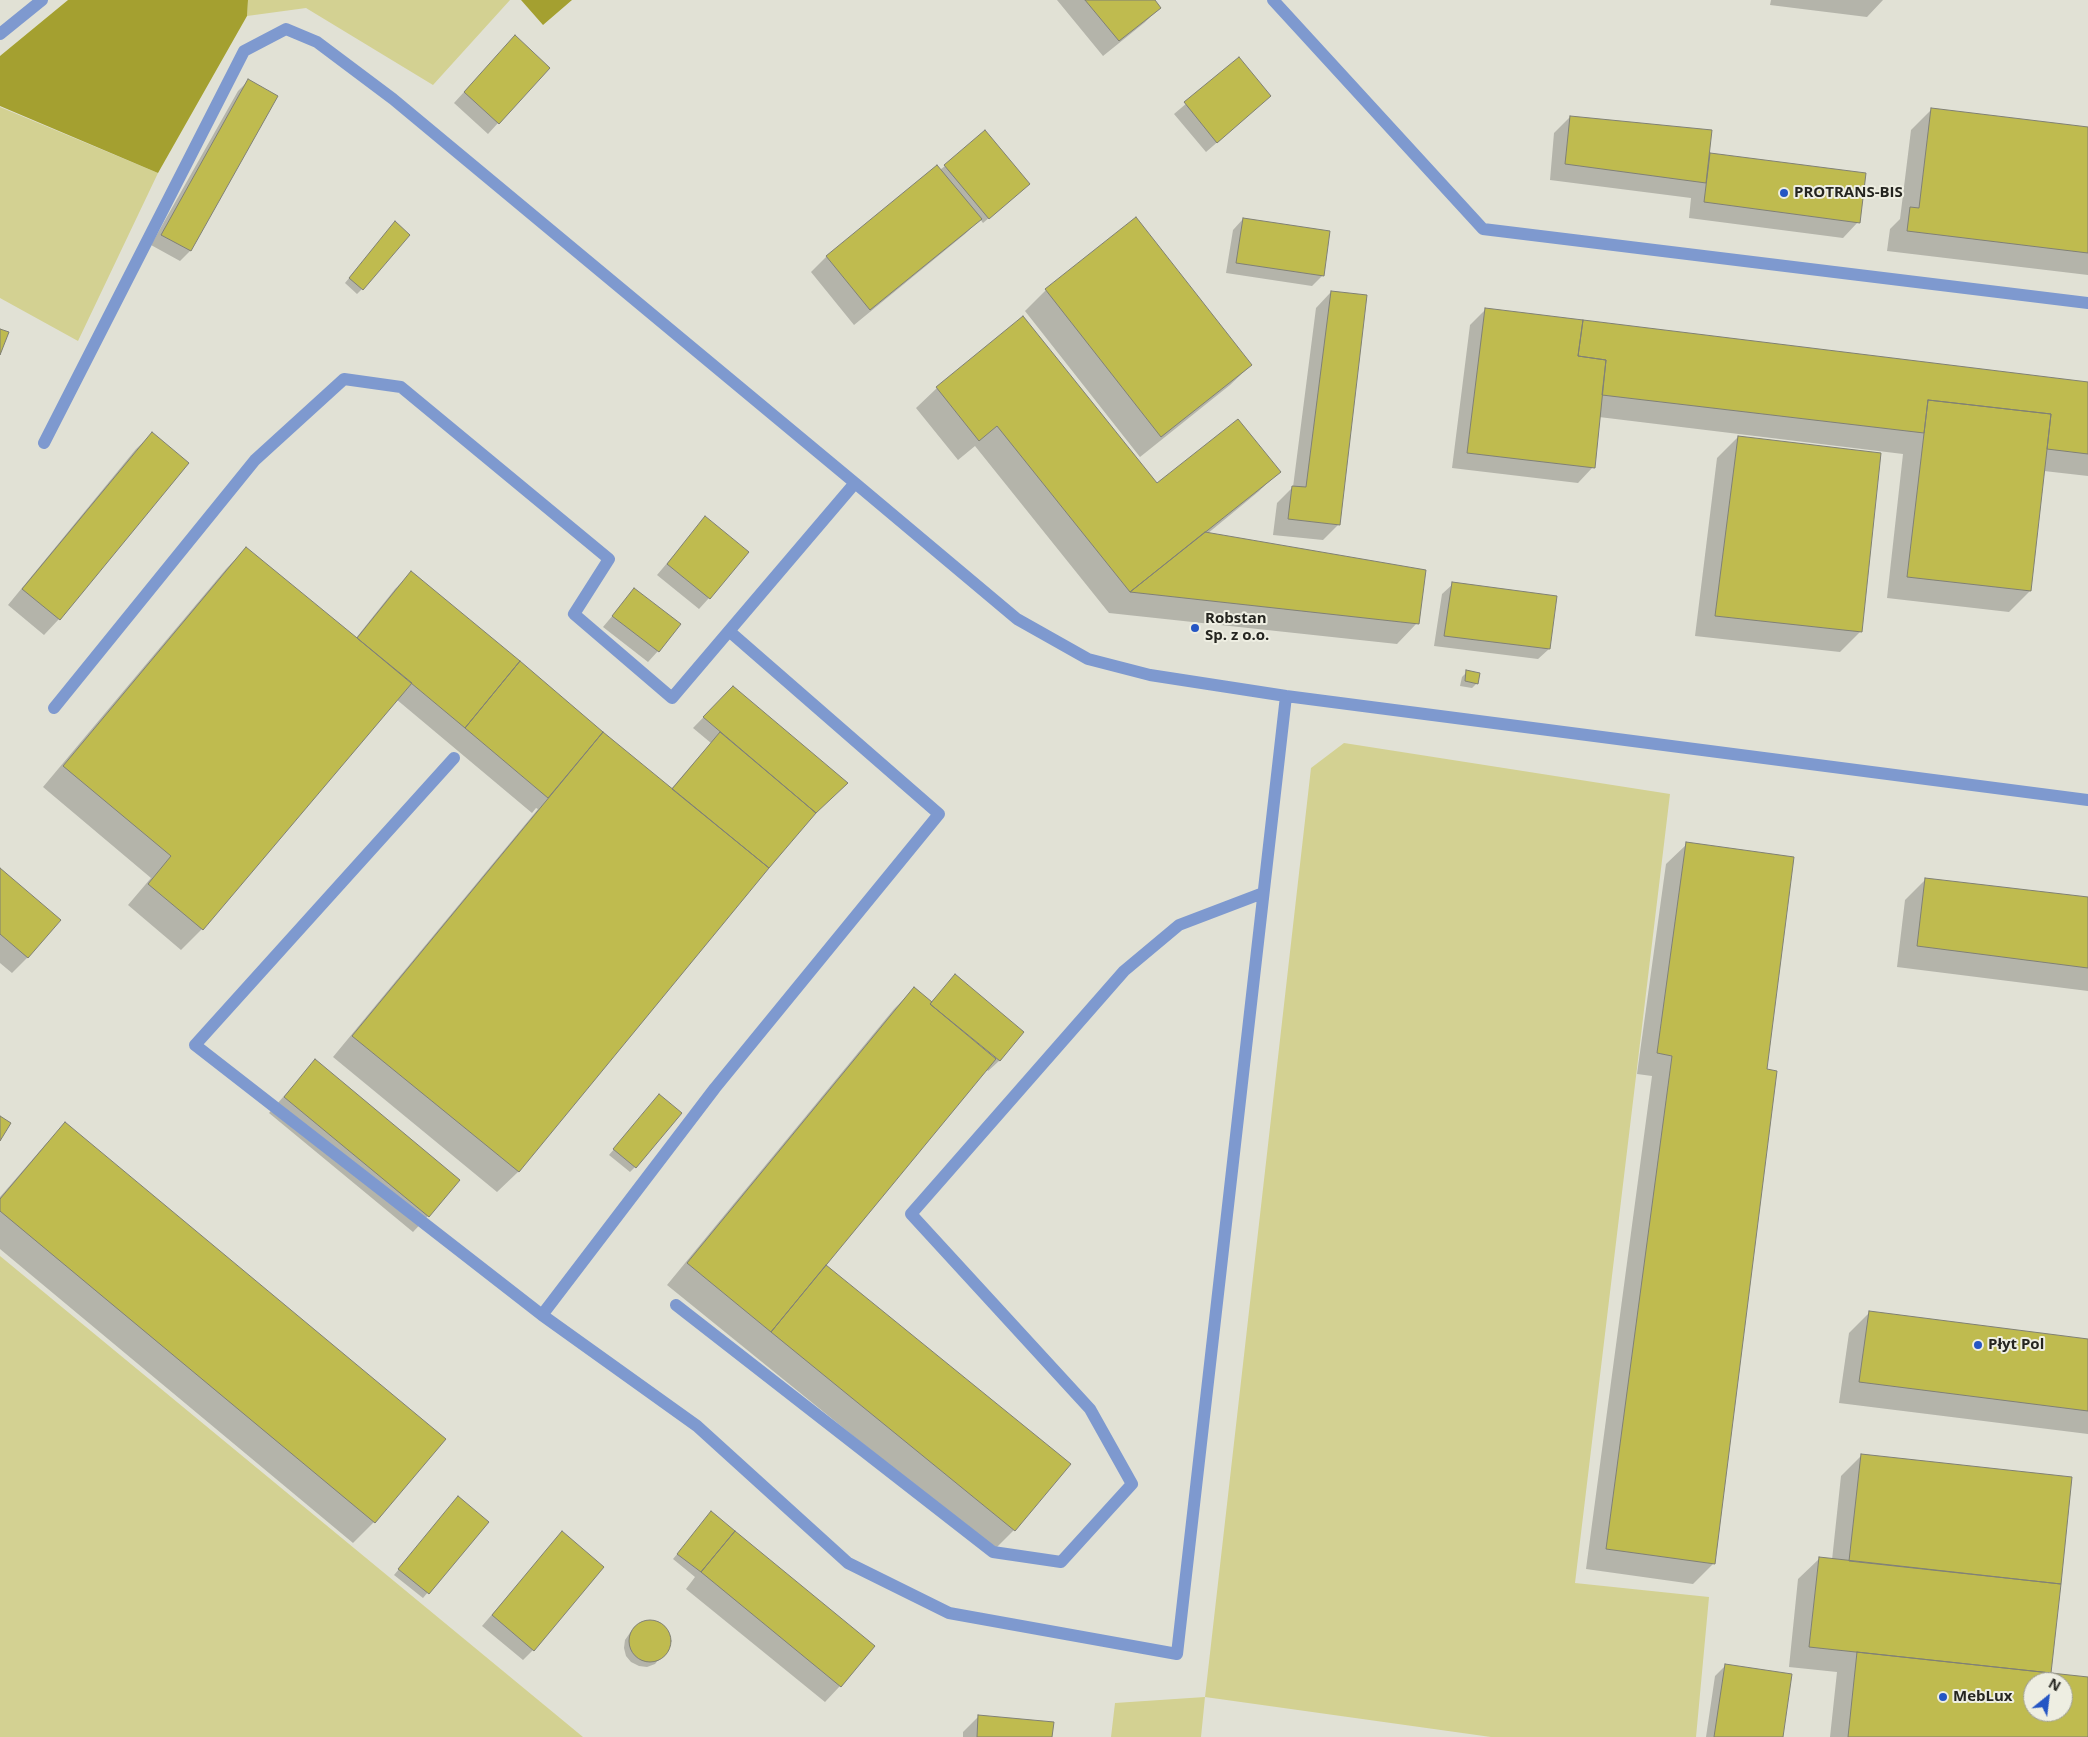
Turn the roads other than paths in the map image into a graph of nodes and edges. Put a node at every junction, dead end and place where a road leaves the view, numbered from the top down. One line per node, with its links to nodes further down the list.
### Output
1 (42, 0): 3 (lane)
2 (1273, 0): 4 (lane)
3 (0, 34)
4 (2088, 303)
5 (44, 443): 6 (lane)
6 (854, 483): 7 (lane); 8 (lane)
7 (729, 631): 9 (lane); 14 (lane)
8 (1286, 696): 11 (lane); 12 (lane)
9 (54, 708)
10 (454, 758): 14 (lane)
11 (2088, 800)
12 (1263, 893): 13 (lane); 14 (lane)
13 (676, 1305)
14 (542, 1315)

